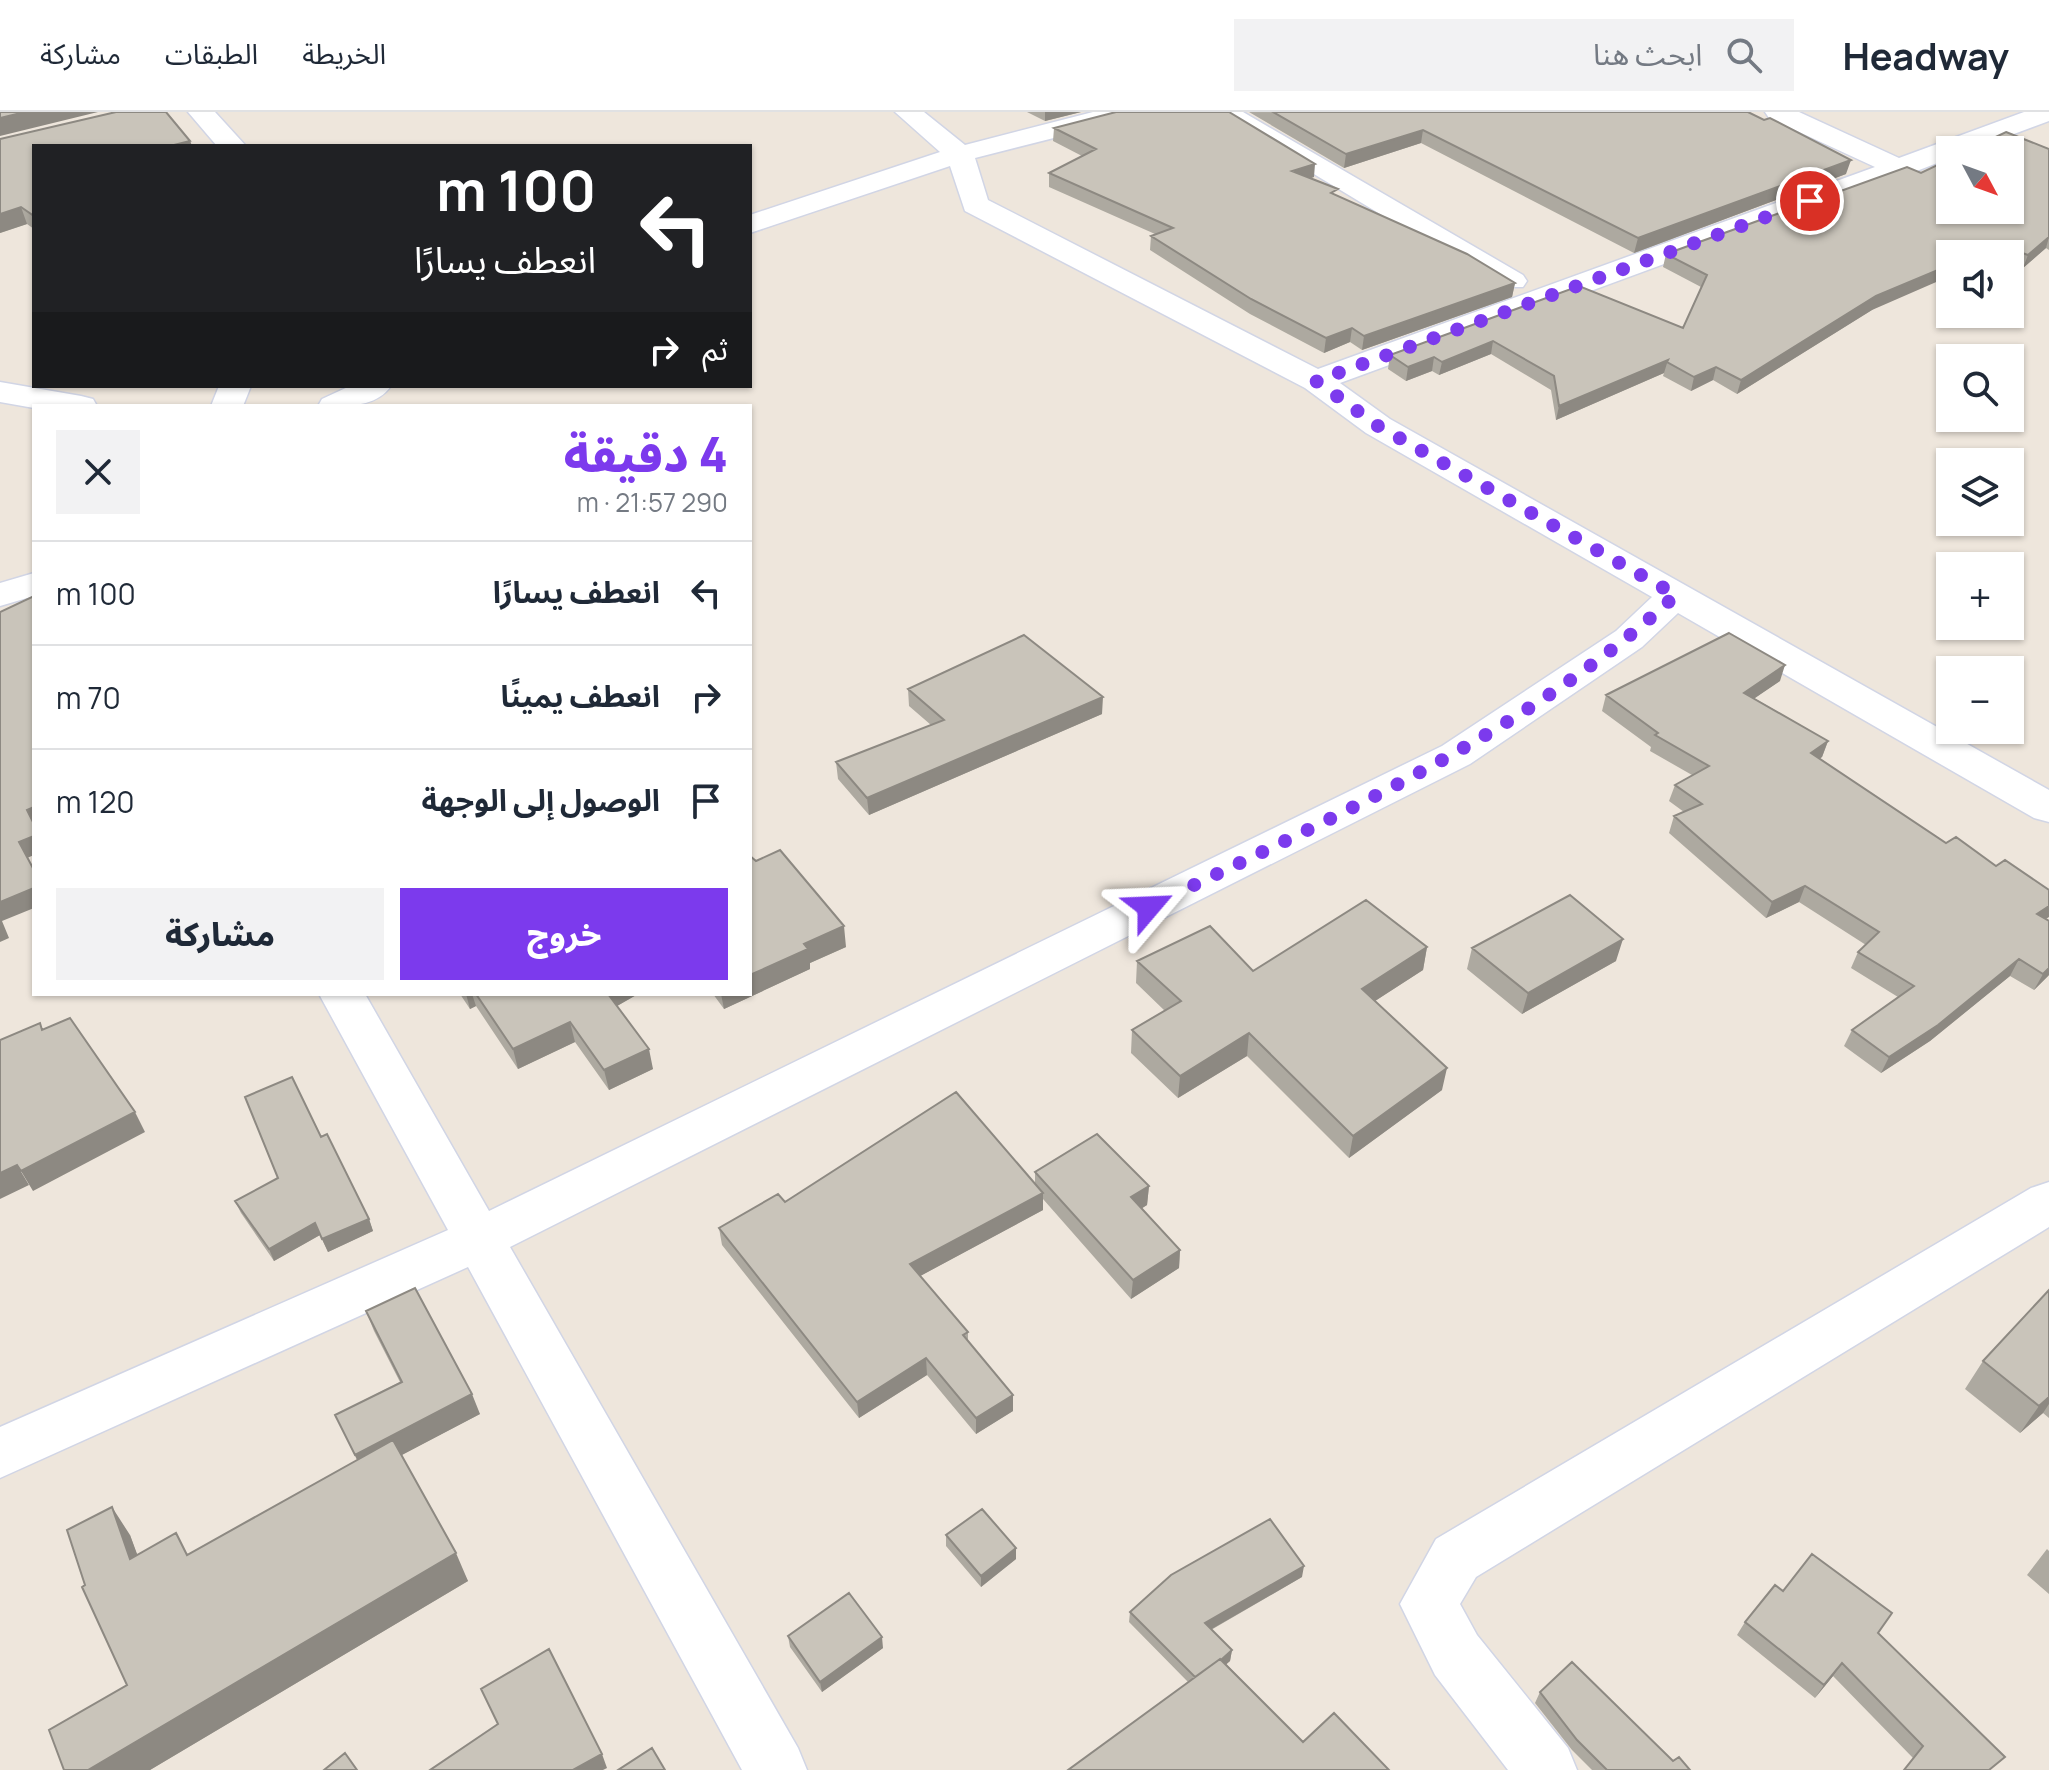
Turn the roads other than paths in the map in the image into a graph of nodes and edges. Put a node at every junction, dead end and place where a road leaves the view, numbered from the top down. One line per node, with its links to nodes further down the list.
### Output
1 (201, 112): 7 (street)
2 (908, 112): 8 (street)
3 (1124, 112): 8 (street)
4 (1224, 112): 11 (street)
5 (1778, 112): 9 (street)
6 (2048, 112): 9 (street)
7 (230, 144)
8 (960, 154): 10 (street); 12 (street)
9 (1899, 168): 11 (street)
10 (752, 223)
11 (1543, 300): 12 (street)
12 (1316, 381): 19 (street)
13 (371, 388): 16 (street)
14 (0, 392): 15 (street)
15 (69, 404)
16 (338, 404)
17 (32, 585): 18 (street)
18 (0, 595)
19 (1676, 595): 20 (street); 23 (street)
20 (2049, 808)
21 (343, 996): 23 (street)
22 (2049, 1202): 26 (street)
23 (479, 1239): 24 (street); 25 (street)
24 (0, 1453)
25 (776, 1770)
26 (1546, 1770)

